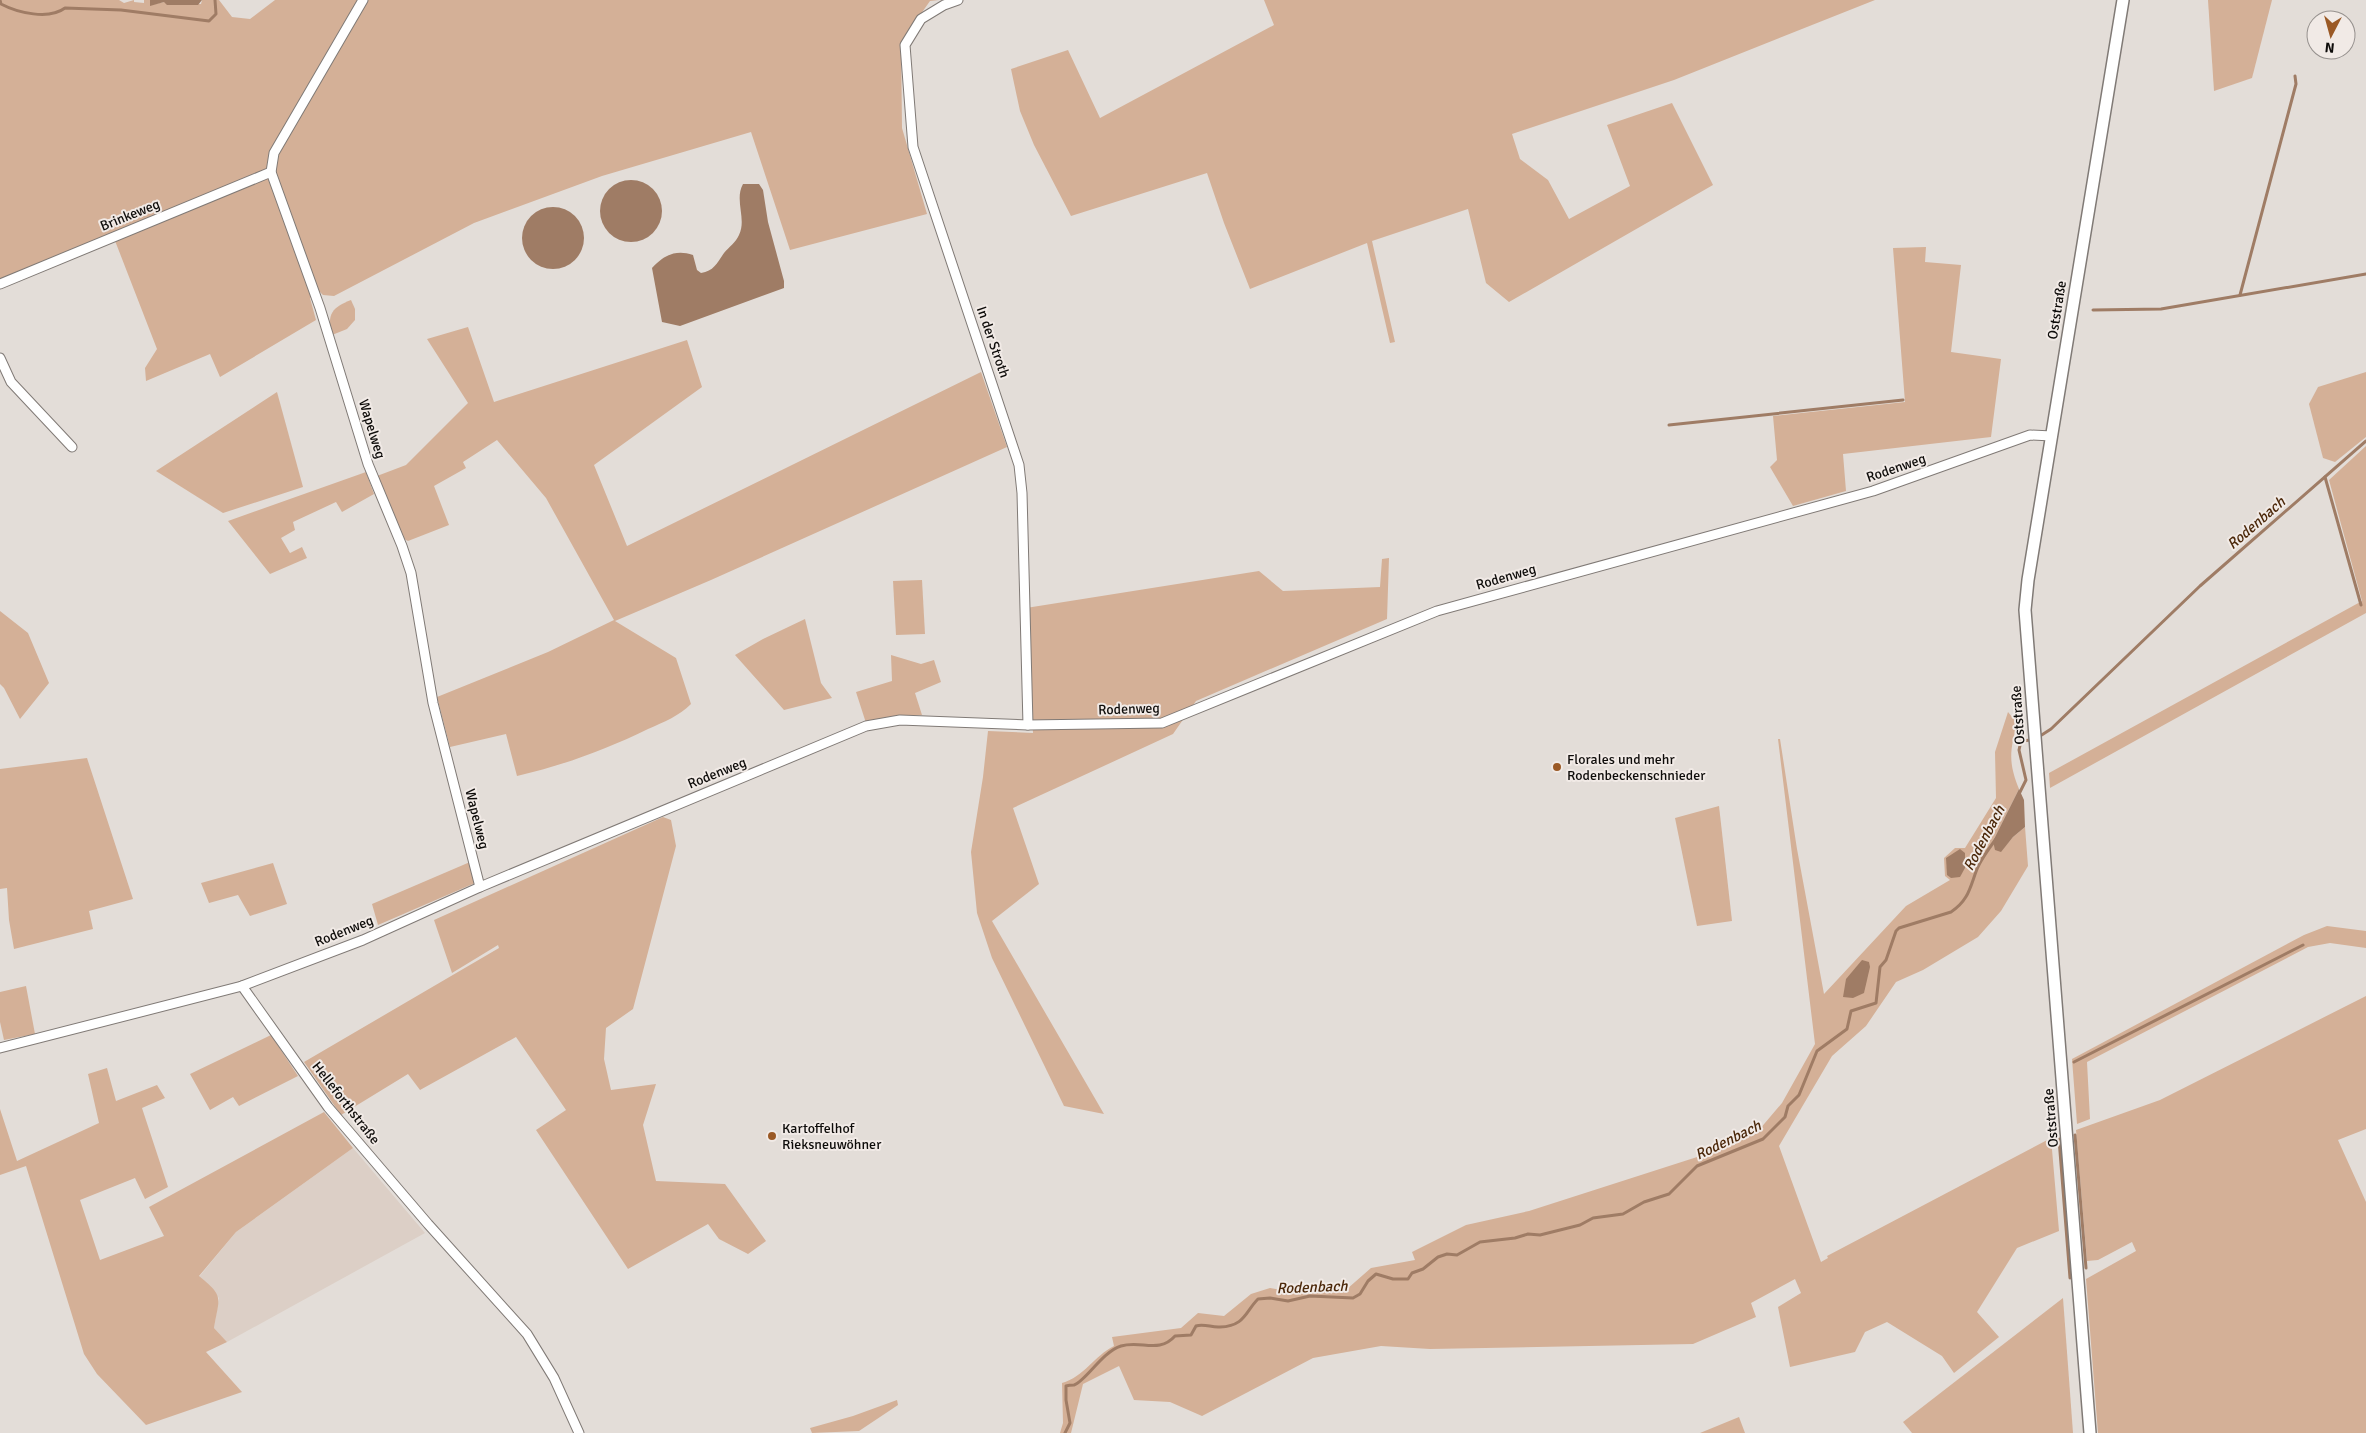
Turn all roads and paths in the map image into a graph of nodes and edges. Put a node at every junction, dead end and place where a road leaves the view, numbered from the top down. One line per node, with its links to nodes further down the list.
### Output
1 (363, 0): 4 (street)
2 (958, 0): 9 (street, In der Stroth)
3 (2123, 0): 7 (main road, Oststraße)
4 (271, 172): 5 (street, Brinkeweg); 10 (street, Wapelweg)
5 (0, 284)
6 (0, 358): 8 (street)
7 (2052, 436): 9 (street, Rodenweg); 14 (main road, Oststraße)
8 (72, 447)
9 (1028, 725): 10 (street, Rodenweg)
10 (480, 887): 11 (street, Rodenweg)
11 (242, 986): 12 (street); 13 (street, Helleforthstraße)
12 (0, 1048)
13 (579, 1433)
14 (2090, 1433)

